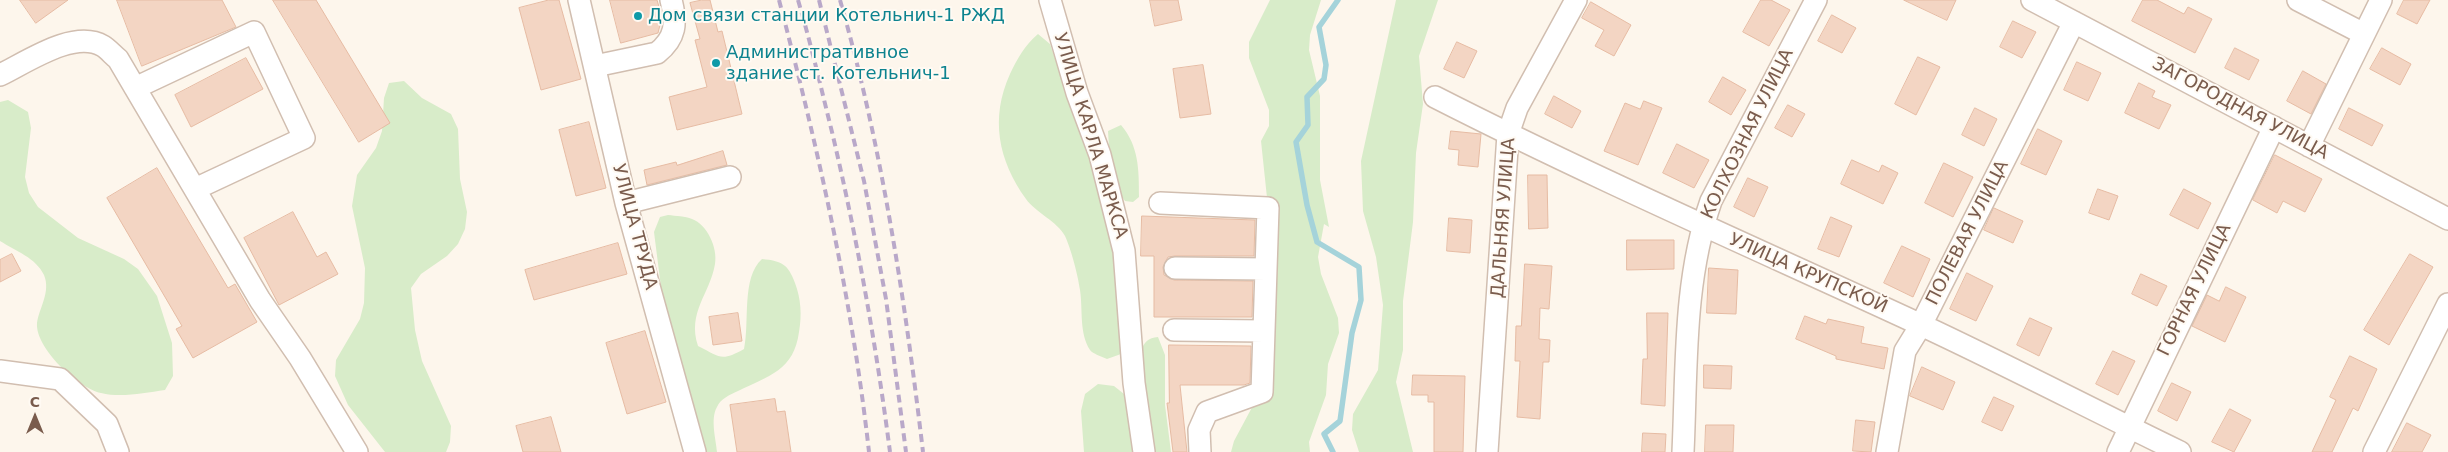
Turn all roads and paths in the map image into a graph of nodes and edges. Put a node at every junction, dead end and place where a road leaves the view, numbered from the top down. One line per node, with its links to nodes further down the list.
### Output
1 (580, 0): 11 (street, УЛИЦА ТРУДА)
2 (672, 0): 11 (street)
3 (1050, 0): 35 (street, УЛИЦА КАРЛА МАРКСА)
4 (1576, 0): 16 (street, ДАЛЬНЯЯ УЛИЦА)
5 (1816, 0): 23 (street, КОЛХОЗНАЯ УЛИЦА)
6 (2298, 0): 10 (street)
7 (2381, 0): 10 (street)
8 (2042, 2): 9 (street, ЗАГОРОДНАЯ УЛИЦА)
9 (2074, 22): 15 (street, ЗАГОРОДНАЯ УЛИЦА); 27 (street, ПОЛЕВАЯ УЛИЦА)
10 (2364, 34): 17 (street)
11 (595, 66): 20 (street, УЛИЦА ТРУДА)
12 (0, 75): 13 (street)
13 (135, 88): 19 (street); 19 (street)
14 (1435, 97): 16 (street, УЛИЦА КРУПСКОЙ)
15 (2274, 127): 17 (street, ЗАГОРОДНАЯ УЛИЦА); 31 (street, ГОРНАЯ УЛИЦА)
16 (1508, 134): 23 (street, УЛИЦА КРУПСКОЙ); 37 (street, ДАЛЬНЯЯ УЛИЦА)
17 (2310, 146): 22 (street, ЗАГОРОДНАЯ УЛИЦА)
18 (730, 177): 20 (street)
19 (195, 188): 33 (street)
20 (626, 203): 34 (street, УЛИЦА ТРУДА)
21 (1160, 203): 25 (street)
22 (2448, 219)
23 (1703, 226): 27 (street, УЛИЦА КРУПСКОЙ); 38 (street, КОЛХОЗНАЯ УЛИЦА)
24 (1175, 268): 25 (street)
25 (1266, 269): 29 (street)
26 (2448, 304): 42 (street)
27 (1921, 325): 31 (street, УЛИЦА КРУПСКОЙ); 39 (street, ПОЛЕВАЯ УЛИЦА)
28 (1174, 330): 29 (street)
29 (1264, 331): 36 (street)
30 (0, 371): 32 (street)
31 (2129, 427): 40 (street, ГОРНАЯ УЛИЦА); 41 (street, УЛИЦА КРУПСКОЙ)
32 (118, 452)
33 (357, 452)
34 (695, 452)
35 (1144, 452)
36 (1200, 452)
37 (1487, 452)
38 (1683, 452)
39 (1887, 452)
40 (2118, 452)
41 (2180, 452)
42 (2374, 452)

